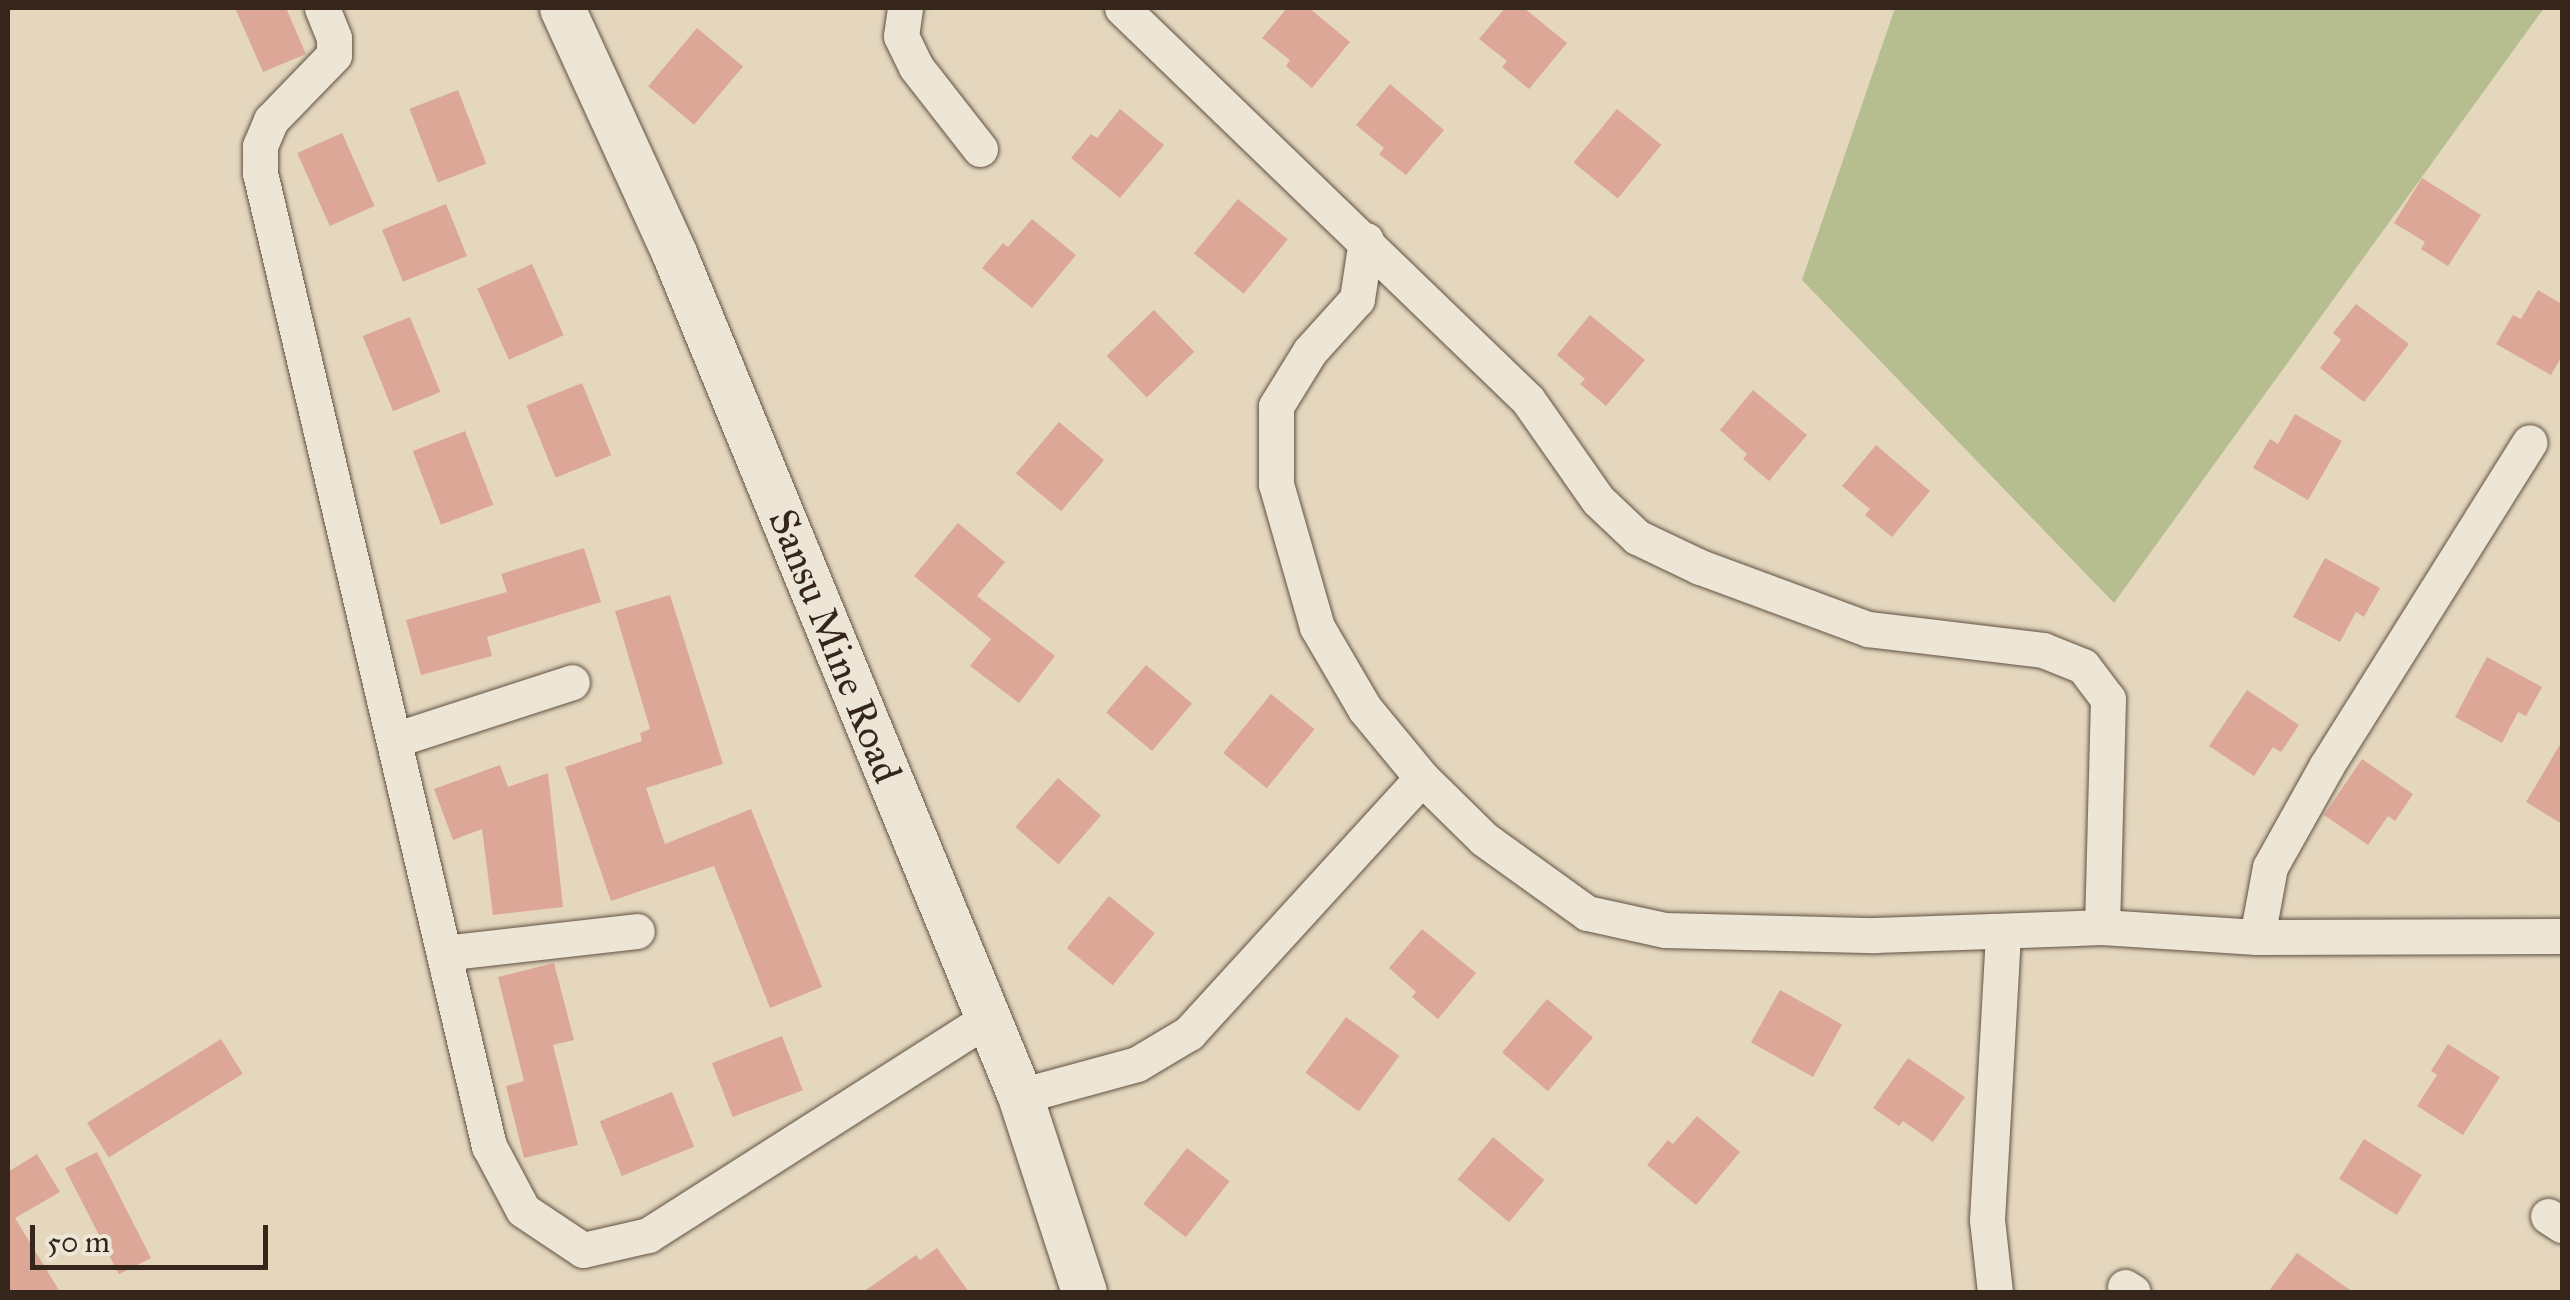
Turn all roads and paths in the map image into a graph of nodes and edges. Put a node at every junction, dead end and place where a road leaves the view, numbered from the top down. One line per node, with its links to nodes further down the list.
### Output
1 (322, 8): 9 (street)
2 (562, 8): 17 (street, Sansu Mine Road)
3 (905, 8): 5 (street)
4 (1123, 8): 6 (street)
5 (980, 148)
6 (1366, 240): 10 (street); 11 (street)
7 (2530, 442): 14 (street)
8 (572, 682): 9 (street)
9 (394, 740): 16 (street)
10 (1422, 778): 13 (street); 18 (street)
11 (2102, 927): 13 (street); 14 (street)
12 (637, 931): 16 (street)
13 (2003, 932): 20 (street)
14 (2257, 936): 15 (street)
15 (2562, 936)
16 (444, 953): 17 (street)
17 (987, 1019): 18 (street, Sansu Mine Road)
18 (1020, 1096): 19 (street, Sansu Mine Road)
19 (1084, 1292)
20 (1995, 1292)

